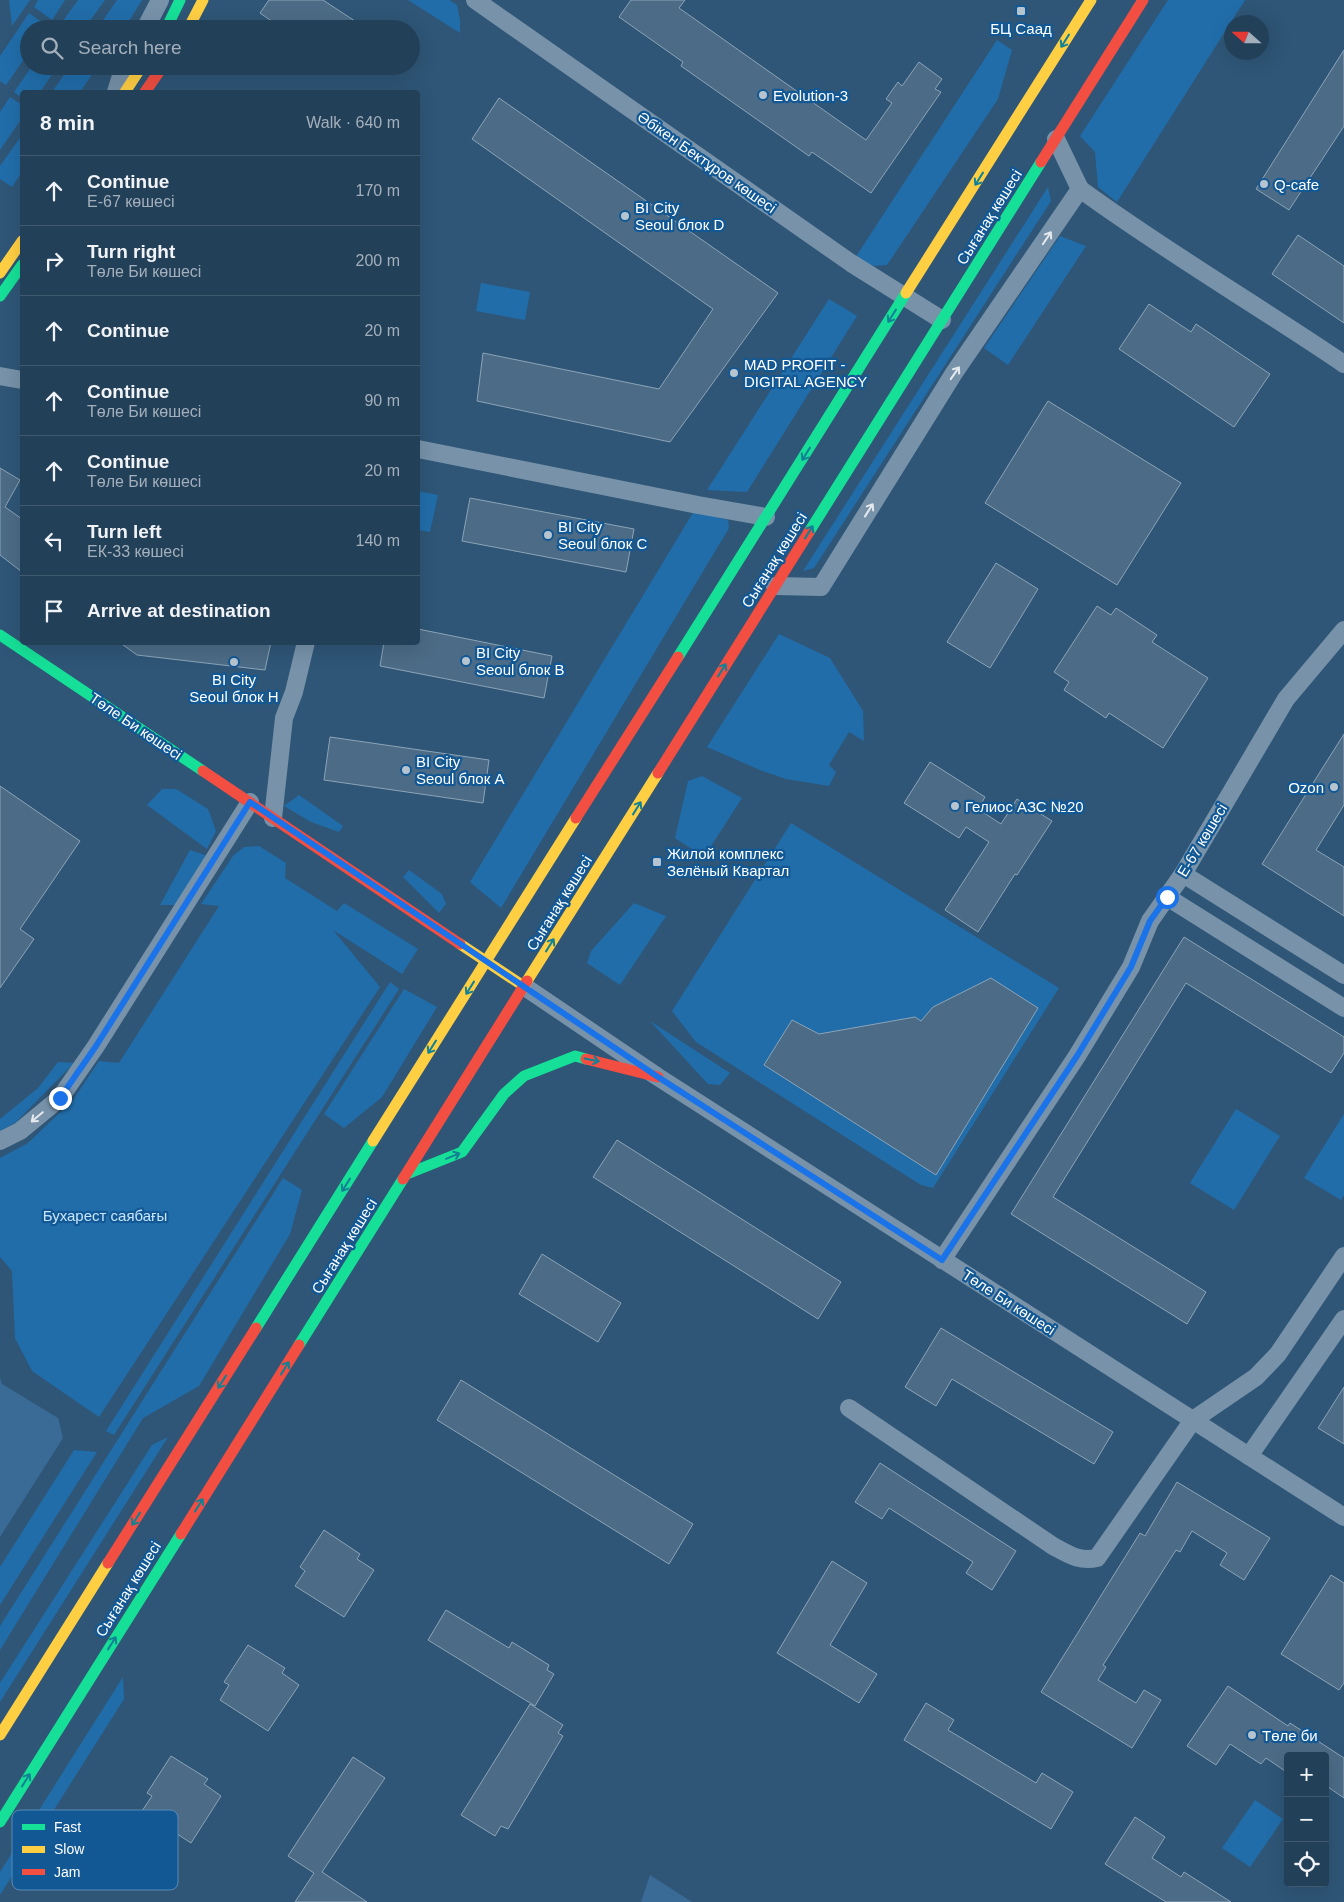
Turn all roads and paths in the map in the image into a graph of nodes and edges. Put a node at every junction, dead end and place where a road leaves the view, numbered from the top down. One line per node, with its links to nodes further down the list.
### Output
1 (160, 0): 7 (street)
2 (180, 0): 8 (main road)
3 (203, 0): 9 (main road)
4 (475, 0): 22 (street, Әбікен Бектұров көшесі)
5 (1091, 0): 22 (main road, Сығанақ көшесі, one-way to 22)
6 (1143, 0): 16 (main road, Сығанақ көшесі)
7 (150, 20)
8 (170, 20)
9 (193, 20)
10 (121, 75): 13 (street)
11 (136, 75): 14 (main road)
12 (157, 75): 15 (main road)
13 (117, 90)
14 (126, 90)
15 (146, 90)
16 (1056, 139): 17 (street); 23 (main road, Сығанақ көшесі)
17 (1080, 189): 24 (street); 29 (street, one-way to 17)
18 (20, 243): 20 (main road)
19 (20, 267): 21 (main road)
20 (0, 273)
21 (0, 296)
22 (904, 297): 23 (street, Әбікен Бектұров көшесі); 28 (main road, Сығанақ көшесі, one-way to 28)
23 (942, 320): 29 (main road, Сығанақ көшесі, one-way to 23)
24 (1344, 364)
25 (0, 376): 26 (street)
26 (20, 380)
27 (420, 449): 28 (street)
28 (766, 517): 37 (main road, Сығанақ көшесі)
29 (775, 586): 39 (main road, Сығанақ көшесі, one-way to 29)
30 (1344, 630): 35 (street, Е-67 көшесі)
31 (0, 635): 33 (main road, Төле Би көшесі)
32 (305, 645): 34 (street)
33 (250, 802): 34 (main road, Төле Би көшесі); 42 (street, one-way to 42)
34 (273, 818): 37 (main road, Төле Би көшесі)
35 (1183, 874): 36 (street, Е-67 көшесі); 38 (street)
36 (1167, 897): 40 (street); 45 (street, Е-67 көшесі)
37 (486, 962): 39 (main road); 51 (main road, Сығанақ көшесі, one-way to 51)
38 (1344, 975)
39 (525, 987): 41 (street, Төле Би көшесі); 43 (main road, Сығанақ көшесі)
40 (1344, 1008)
41 (658, 1077): 43 (main road, one-way to 41); 45 (street, Төле Би көшесі)
42 (0, 1141)
43 (407, 1174): 52 (main road, Сығанақ көшесі, one-way to 43)
44 (1344, 1256): 48 (street)
45 (942, 1260): 48 (street, Төле Би көшесі)
46 (1344, 1319): 49 (street)
47 (849, 1408): 48 (street)
48 (1193, 1420): 49 (street, Төле Би көшесі)
49 (1249, 1456): 50 (street, Төле Би көшесі)
50 (1344, 1517)
51 (0, 1735)
52 (0, 1822)

